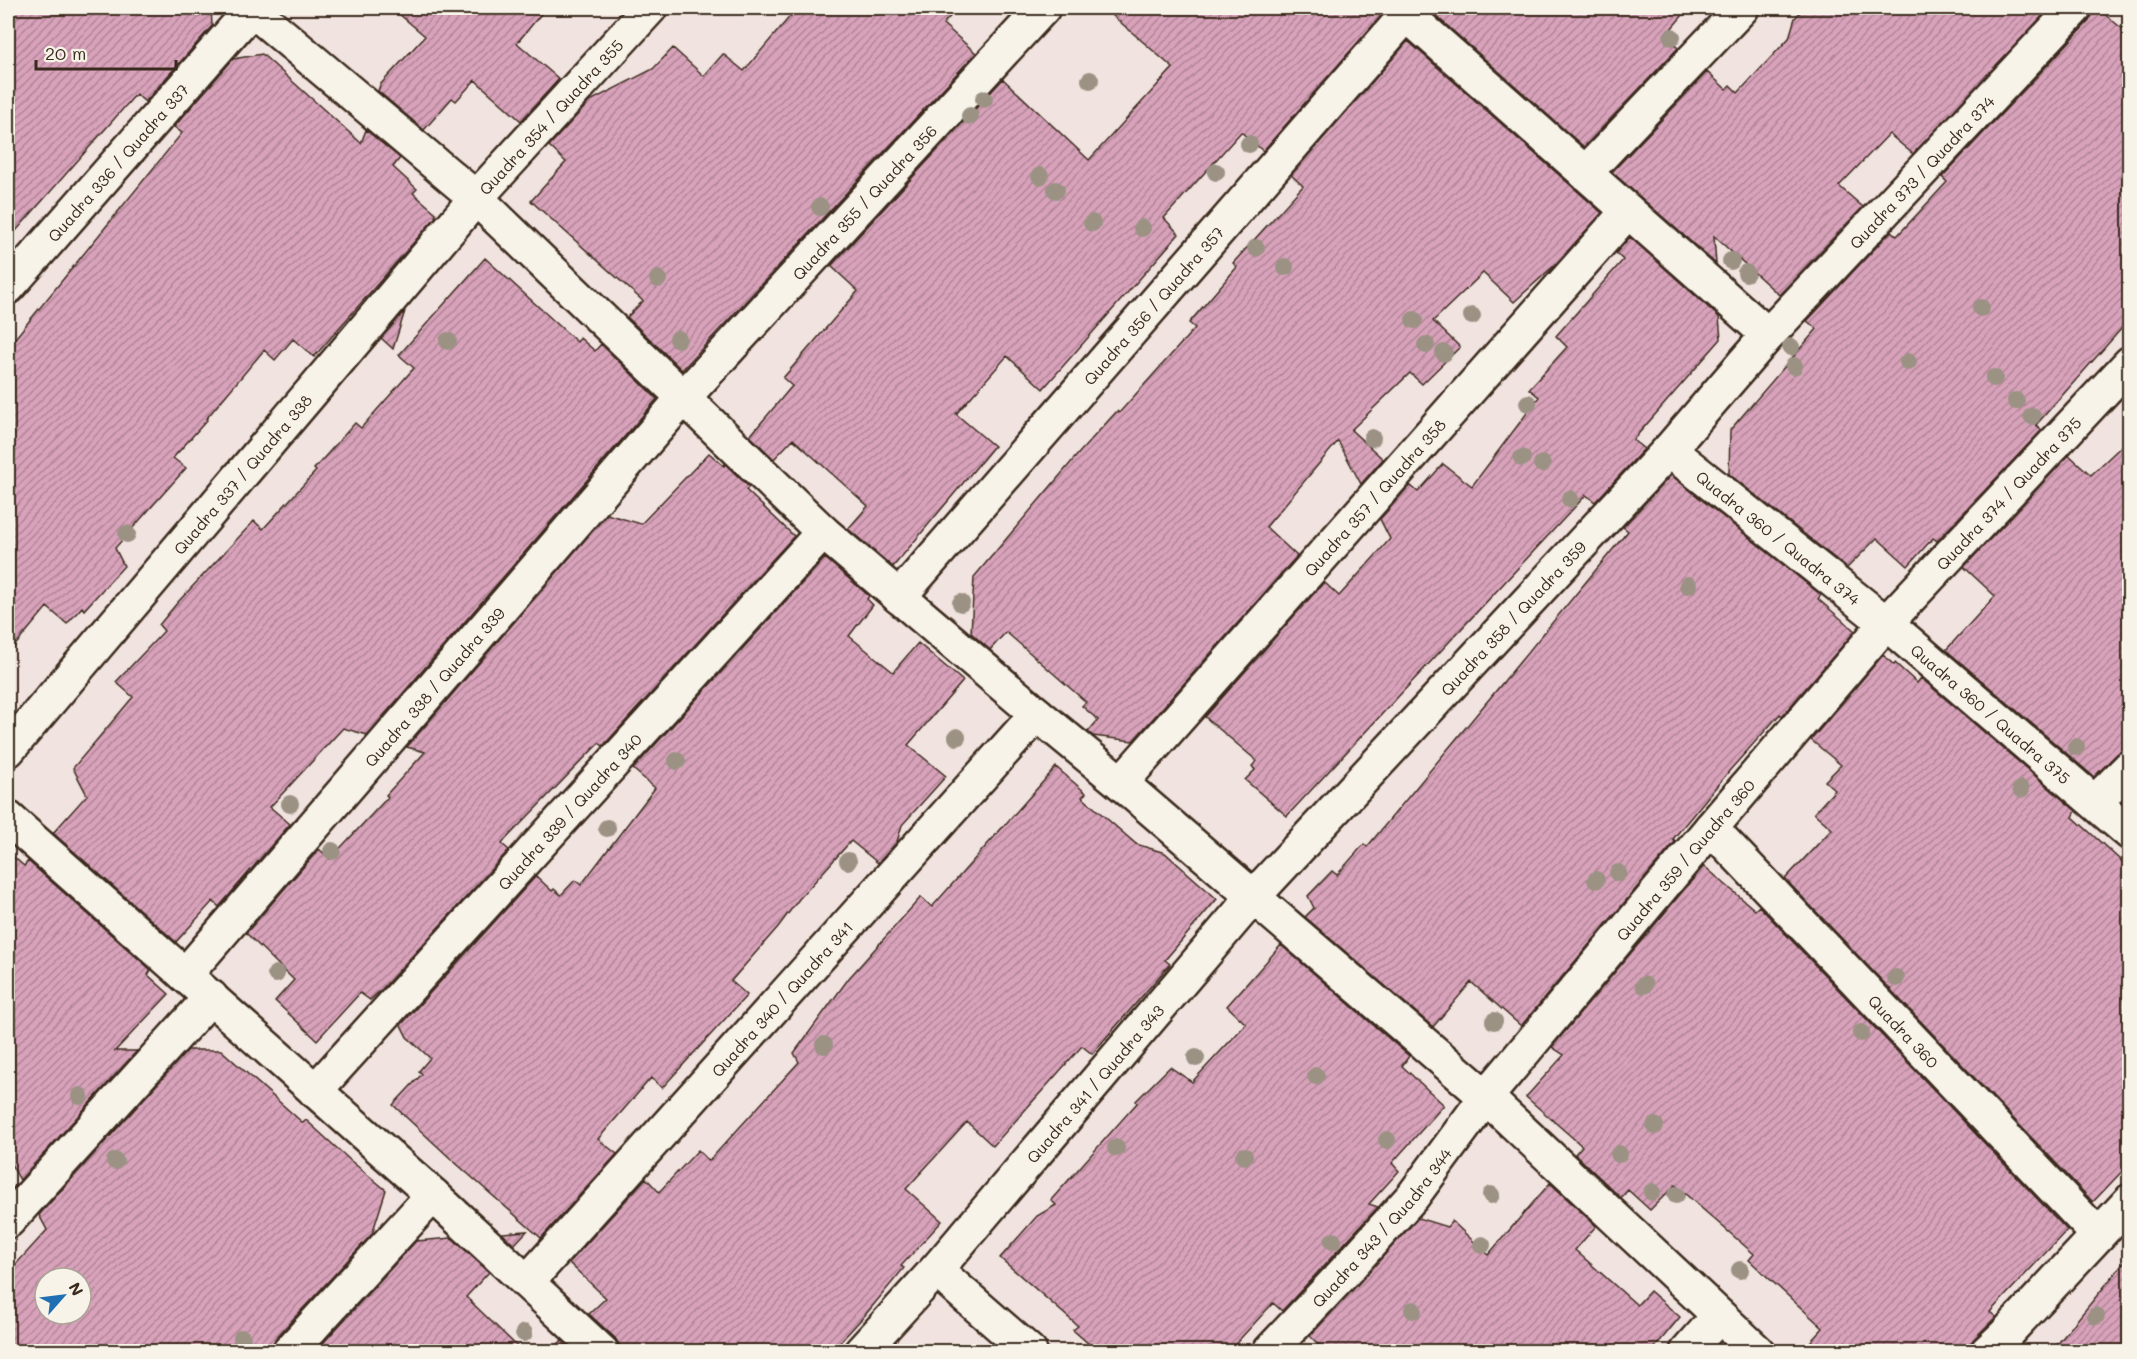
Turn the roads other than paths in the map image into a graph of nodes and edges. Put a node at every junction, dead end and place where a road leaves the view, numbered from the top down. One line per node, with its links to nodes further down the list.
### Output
1 (252, 8): 8 (street); 10 (street, Quadra 336 / Quadra 337)
2 (650, 8): 8 (street, Quadra 354 / Quadra 355)
3 (1043, 8): 13 (street, Quadra 355 / Quadra 356)
4 (1742, 8): 7 (street)
5 (2075, 8): 11 (street, Quadra 373 / Quadra 374)
6 (1403, 11): 7 (street); 16 (street, Quadra 356 / Quadra 357)
7 (1585, 173): 9 (street)
8 (476, 198): 13 (street); 19 (street, Quadra 337 / Quadra 338)
9 (1628, 211): 11 (street); 21 (street, Quadra 357 / Quadra 358)
10 (8, 287)
11 (1768, 335): 14 (street, Quadra 358 / Quadra 359)
12 (2130, 363): 17 (street, Quadra 374 / Quadra 375)
13 (684, 397): 15 (street); 27 (street, Quadra 338 / Quadra 339)
14 (1669, 450): 17 (street, Quadra 360 / Quadra 374); 26 (street, Quadra 358 / Quadra 359)
15 (823, 532): 16 (street); 29 (street, Quadra 339 / Quadra 340)
16 (899, 597): 18 (street)
17 (1886, 623): 22 (street, Quadra 360 / Quadra 375); 24 (street, Quadra 359 / Quadra 360)
18 (1037, 714): 21 (street); 36 (street, Quadra 340 / Quadra 341)
19 (8, 750)
20 (2130, 767): 22 (street)
21 (1121, 783): 26 (street)
22 (2095, 802): 25 (street, Quadra 360 / Quadra 375)
23 (8, 818): 27 (street)
24 (1711, 828): 30 (street, Quadra 359 / Quadra 360); 34 (street, Quadra 360)
25 (2130, 833)
26 (1253, 897): 30 (street); 35 (street, Quadra 341 / Quadra 343)
27 (185, 975): 28 (street)
28 (211, 997): 29 (street); 33 (street)
29 (315, 1091): 31 (street)
30 (1486, 1097): 37 (street); 42 (street, Quadra 343 / Quadra 344)
31 (434, 1195): 36 (street); 38 (street)
32 (2130, 1201): 34 (street)
33 (8, 1221)
34 (2098, 1234): 45 (street)
35 (936, 1270): 40 (street, Quadra 341 / Quadra 343); 41 (street)
36 (527, 1282): 39 (street)
37 (1719, 1316): 43 (street); 44 (street)
38 (289, 1352)
39 (602, 1352)
40 (861, 1352)
41 (1030, 1352)
42 (1269, 1352)
43 (1687, 1352)
44 (1758, 1352)
45 (1987, 1352)

